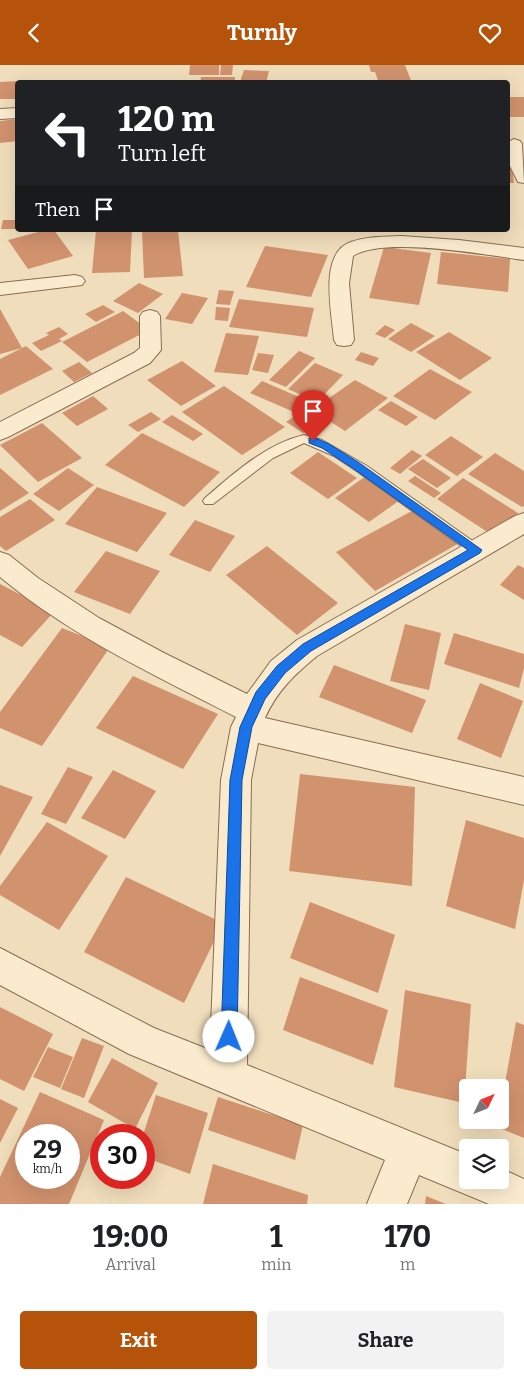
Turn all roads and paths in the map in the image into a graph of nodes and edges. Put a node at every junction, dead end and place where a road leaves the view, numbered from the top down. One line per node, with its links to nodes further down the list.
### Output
1 (15, 113): 2 (street)
2 (0, 114)
3 (515, 144): 4 (street)
4 (524, 179)
5 (524, 254): 9 (street)
6 (75, 281): 7 (street)
7 (0, 289)
8 (150, 316): 10 (street)
9 (344, 340)
10 (0, 431)
11 (209, 501): 13 (lane)
12 (524, 521): 13 (street)
13 (476, 550): 15 (street)
14 (0, 562): 15 (street)
15 (250, 719): 16 (street); 18 (street)
16 (524, 791)
17 (0, 966): 18 (street)
18 (228, 1077): 19 (street)
19 (409, 1151): 20 (street); 23 (street)
20 (459, 1171)
21 (501, 1189): 22 (street)
22 (524, 1199)
23 (387, 1204)

